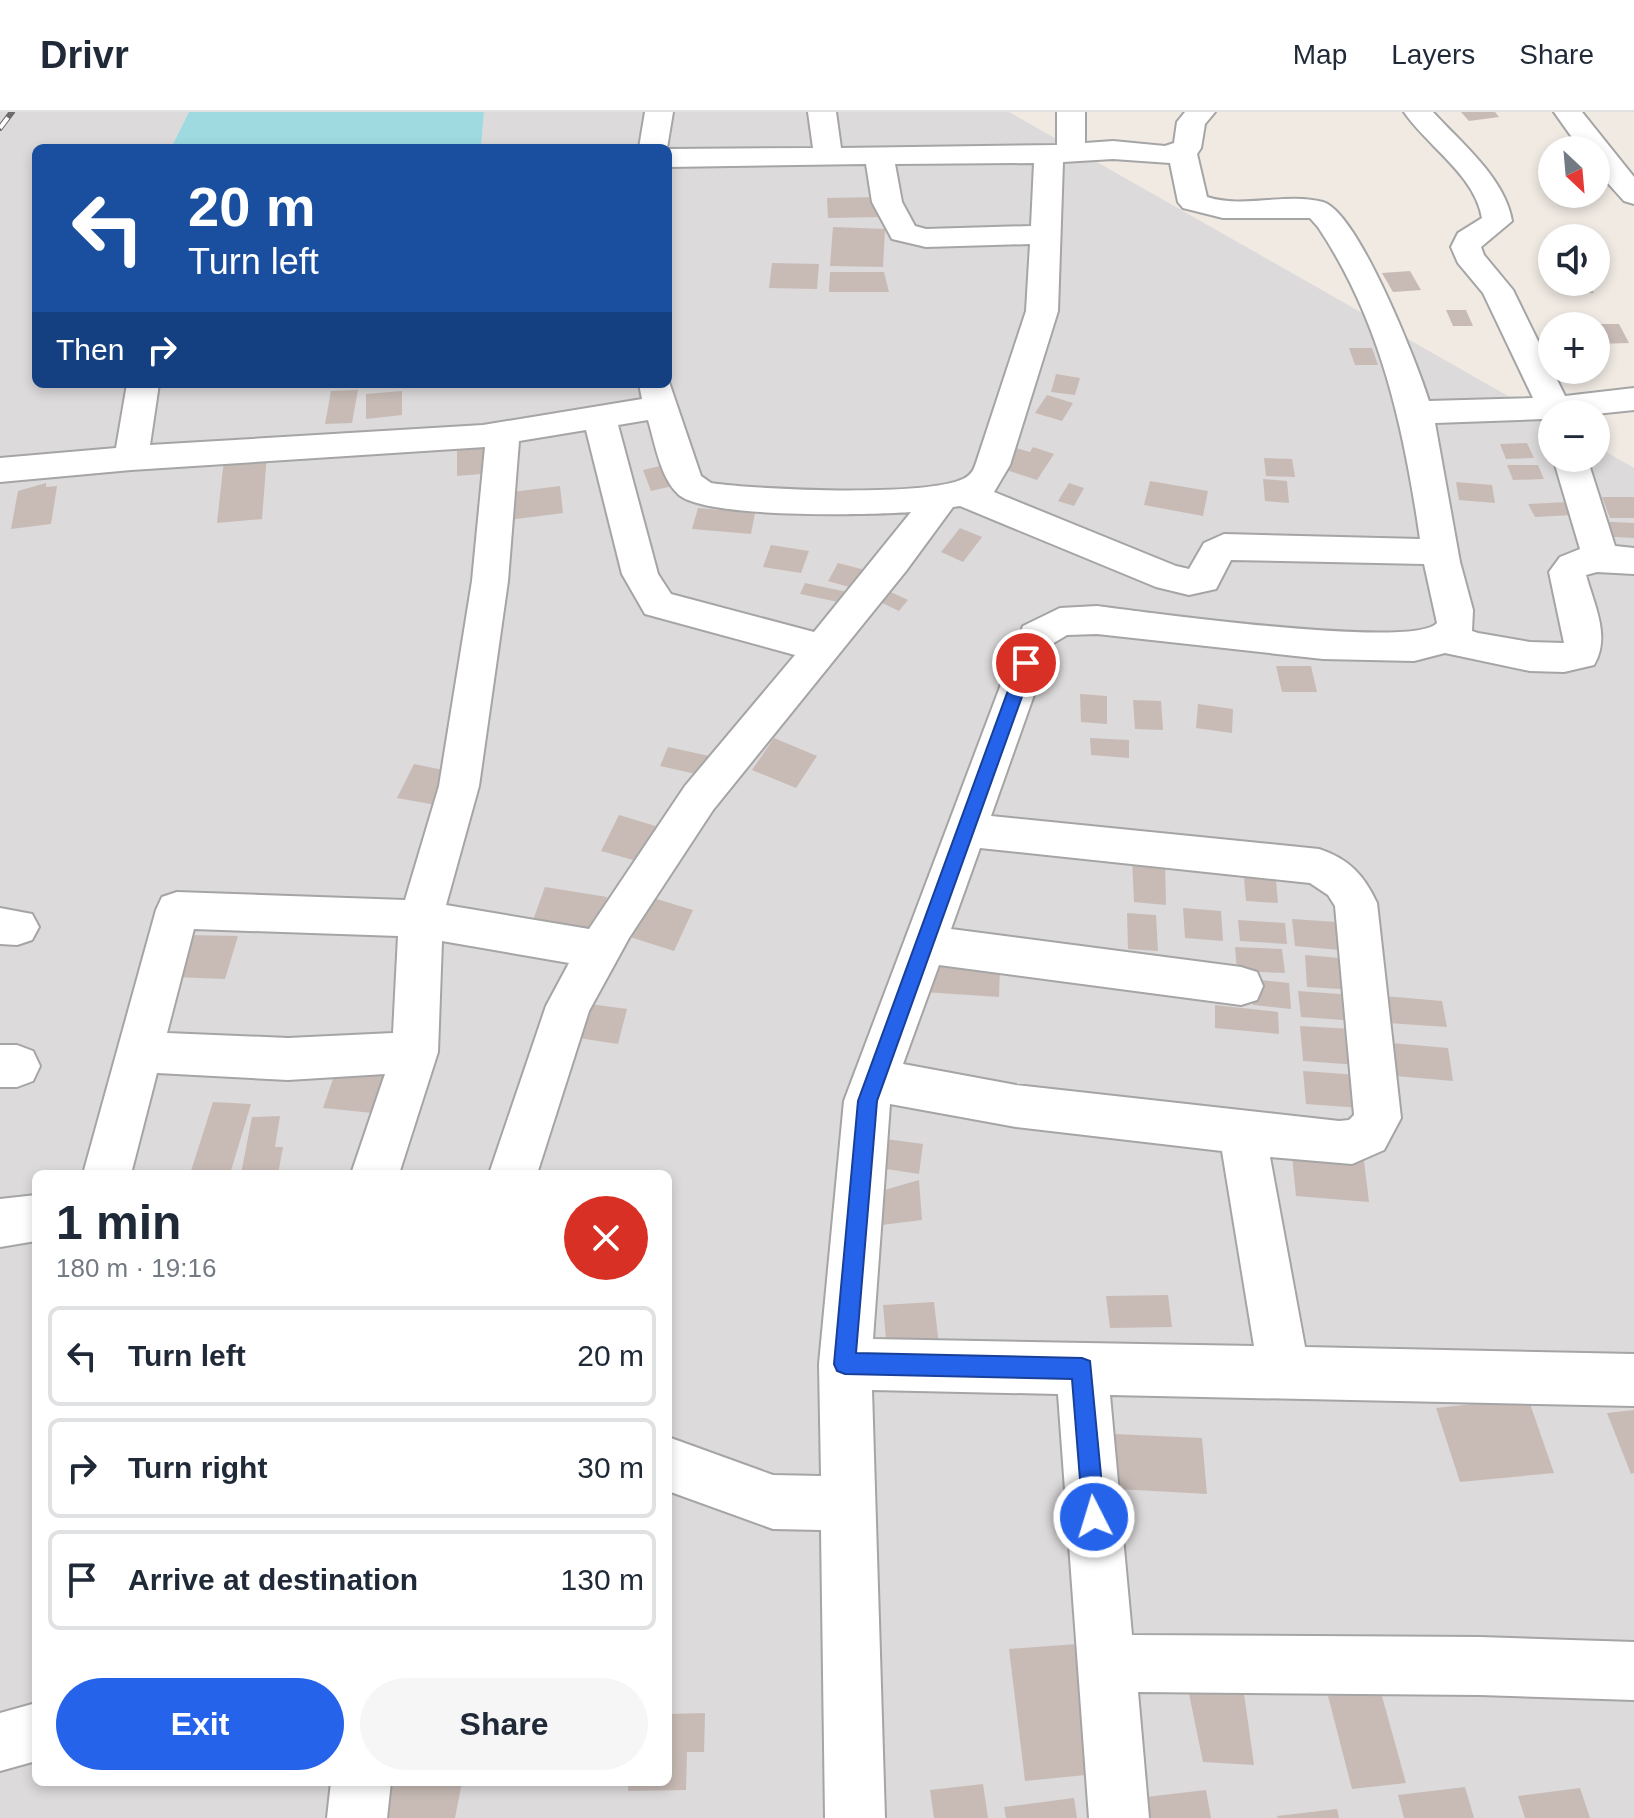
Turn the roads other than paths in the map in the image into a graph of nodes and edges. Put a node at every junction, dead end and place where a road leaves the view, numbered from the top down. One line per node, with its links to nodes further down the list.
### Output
1 (659, 112): 7 (street)
2 (822, 112): 10 (street)
3 (1071, 112): 9 (street)
4 (1198, 112): 8 (street)
5 (1418, 112): 18 (street)
6 (1568, 112): 13 (street)
7 (654, 144)
8 (1182, 152): 9 (street); 21 (street)
9 (1060, 153): 11 (street); 14 (street)
10 (828, 157): 11 (street); 12 (street)
11 (879, 157): 14 (street)
12 (672, 158)
13 (1634, 195)
14 (1046, 235): 27 (street)
15 (142, 388): 24 (street)
16 (658, 396): 22 (street); 27 (street)
17 (1634, 399): 19 (street)
18 (1551, 400)
19 (1610, 403)
20 (1538, 411): 21 (street)
21 (1415, 413): 28 (street)
22 (599, 417): 23 (street); 31 (street)
23 (503, 433): 24 (street); 33 (street)
24 (131, 458): 25 (street)
25 (0, 470)
26 (1577, 472): 29 (street)
27 (952, 495): 28 (street); 31 (street)
28 (1441, 552): 30 (street)
29 (1618, 561): 30 (street)
30 (1445, 639): 32 (street)
31 (823, 648): 35 (street)
32 (966, 830): 34 (street); 40 (street)
33 (421, 919): 35 (street); 37 (street); 38 (street)
34 (924, 944): 36 (street); 39 (street)
35 (600, 950): 43 (street)
36 (1241, 986)
37 (139, 1052): 38 (street); 41 (street)
38 (415, 1052): 42 (street)
39 (875, 1080): 40 (street); 46 (street)
40 (1242, 1132): 48 (street)
41 (108, 1170)
42 (376, 1170)
43 (514, 1170)
44 (32, 1219): 45 (street)
45 (0, 1223)
46 (845, 1364): 47 (street); 51 (street)
47 (1082, 1369): 48 (street); 52 (street)
48 (1284, 1373): 49 (street)
49 (1634, 1380)
50 (672, 1465): 51 (street)
51 (848, 1503): 58 (street)
52 (1107, 1665): 53 (street); 59 (street)
53 (1634, 1671)
54 (32, 1733): 55 (street)
55 (0, 1742)
56 (361, 1786): 57 (street)
57 (357, 1818)
58 (855, 1818)
59 (1119, 1818)

